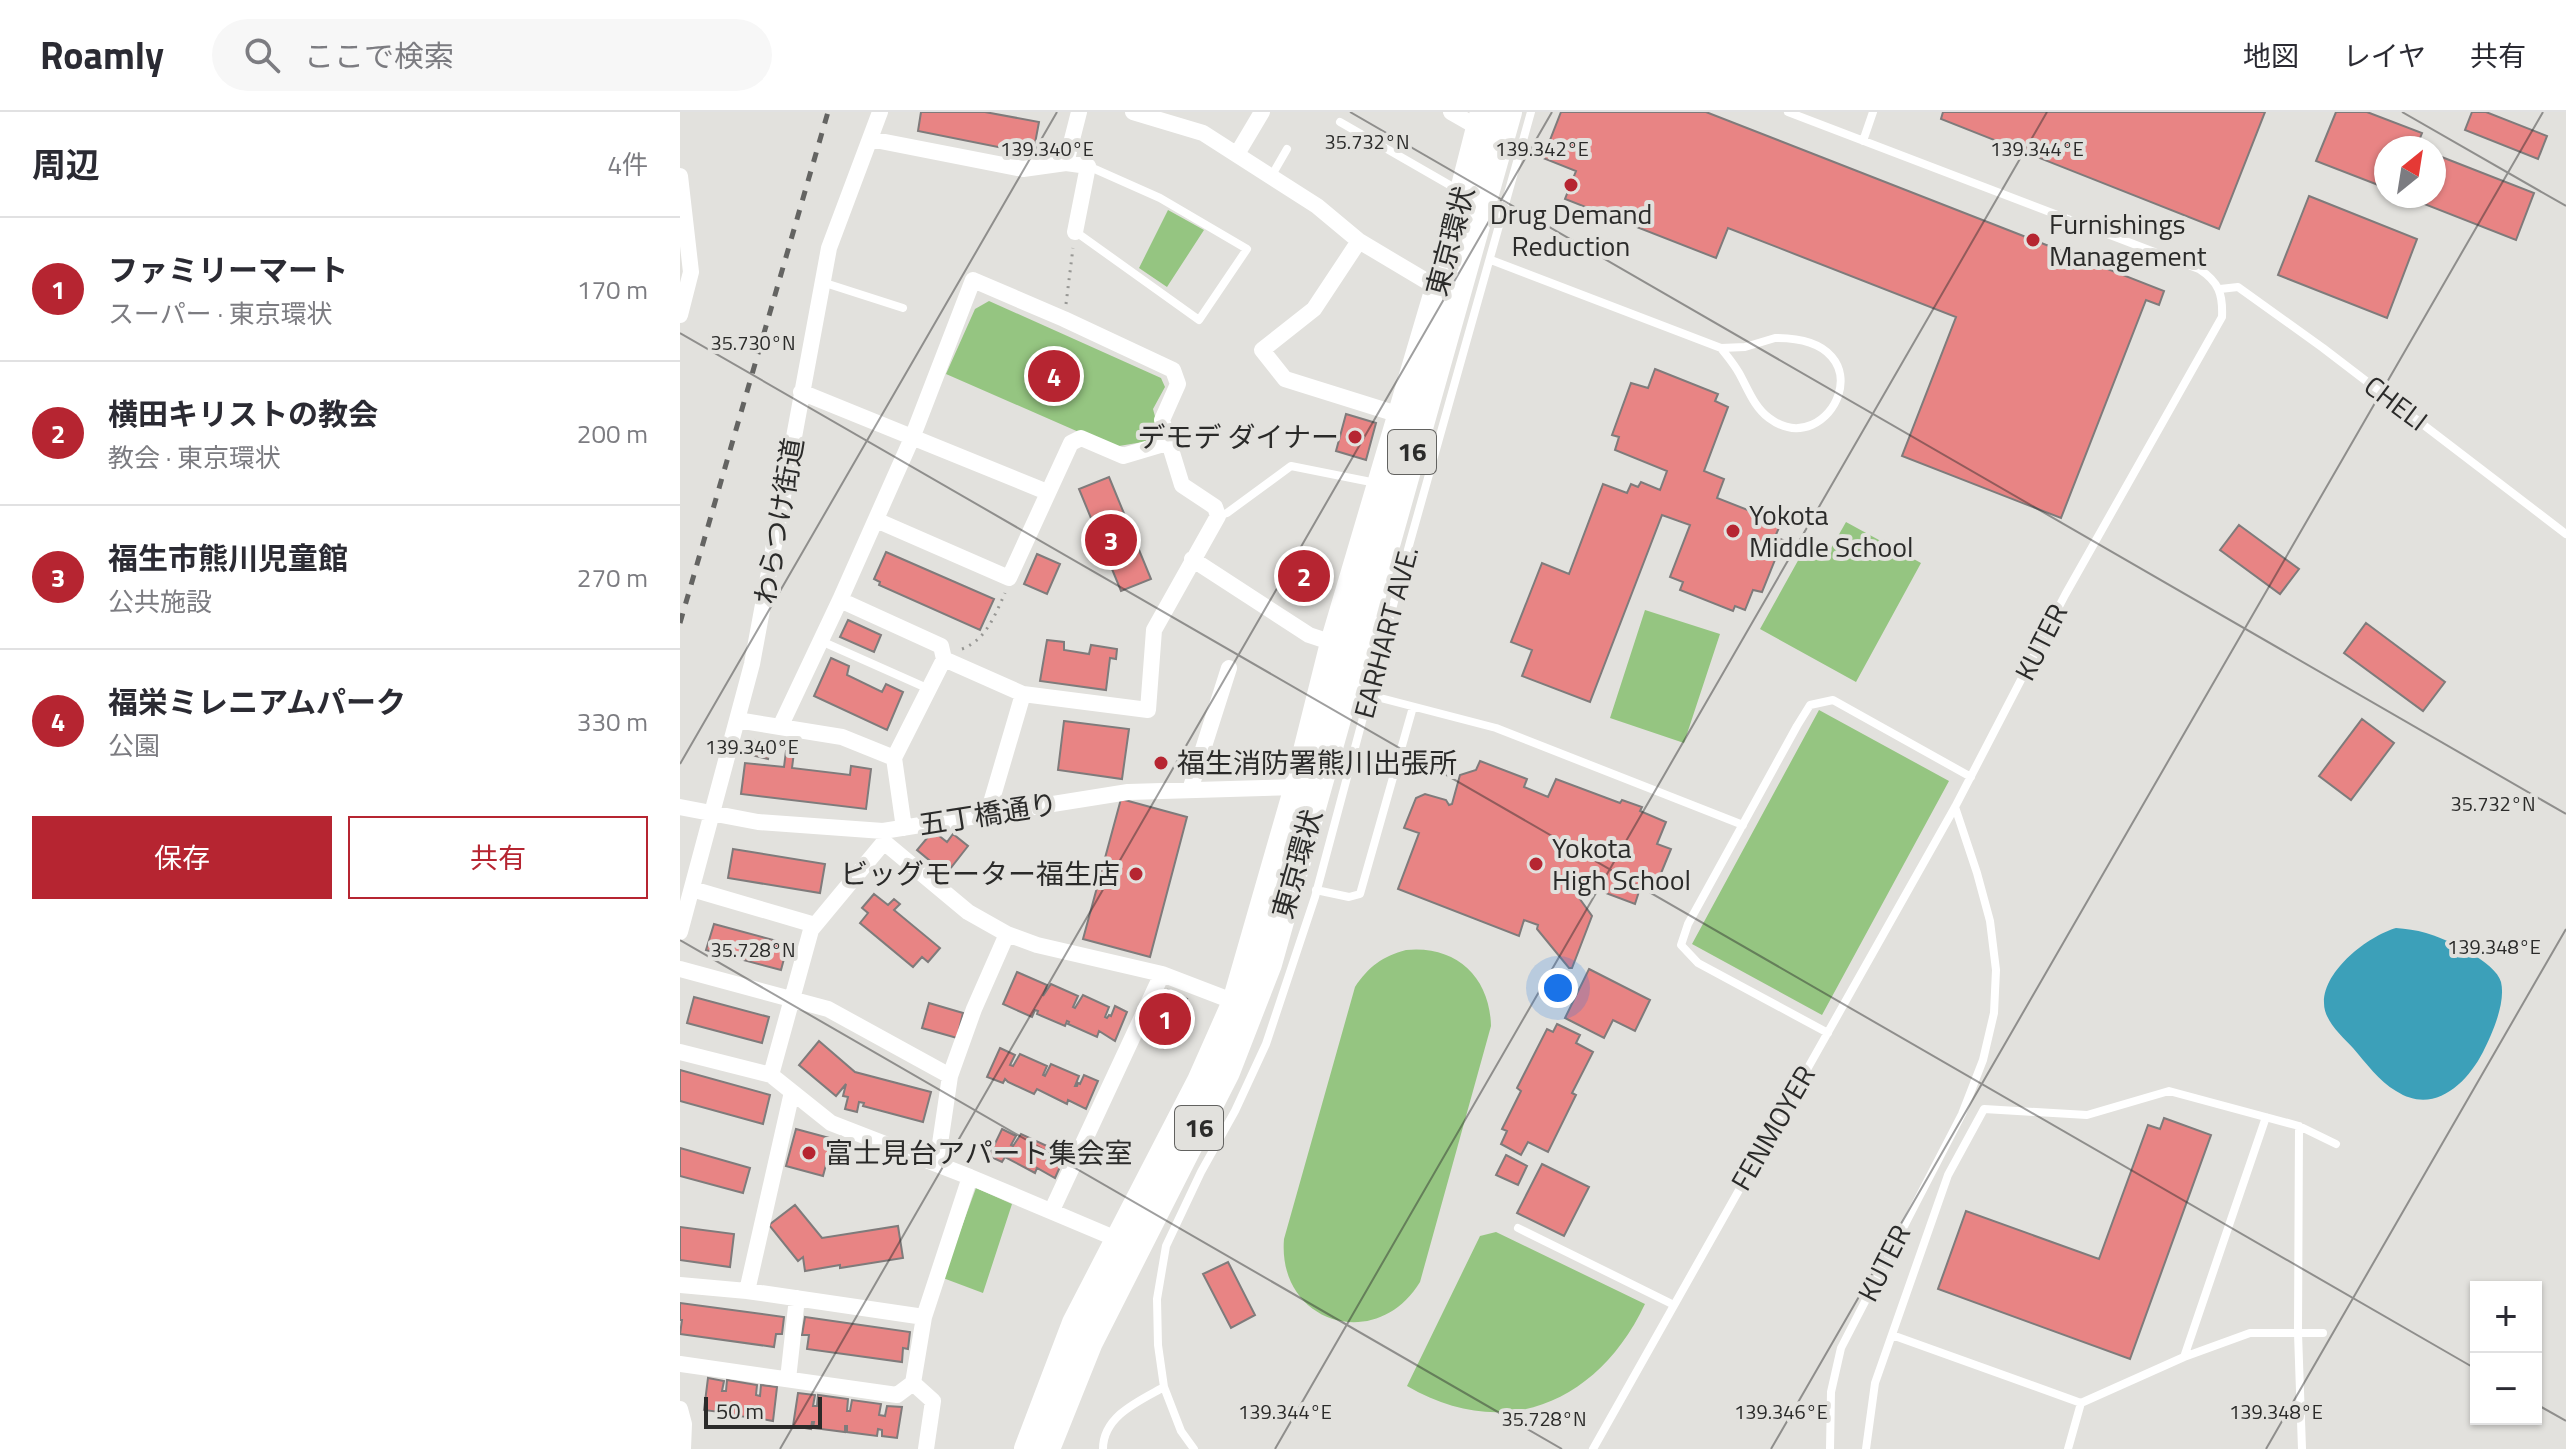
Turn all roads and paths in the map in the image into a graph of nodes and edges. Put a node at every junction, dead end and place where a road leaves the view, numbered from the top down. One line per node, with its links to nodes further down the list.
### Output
1 (880, 112): 12 (street, わらつけ街道)
2 (1079, 112): 16 (street)
3 (1133, 112): 15 (street)
4 (1262, 112): 15 (street)
5 (1451, 112): 10 (street)
6 (1509, 112): 57 (highway, 東京環状 / 16)
7 (1531, 112): 23 (lane)
8 (1788, 112): 13 (lane)
9 (1873, 112): 13 (lane)
10 (1481, 120): 20 (highway, 東京環状 / 16)
11 (1340, 122): 20 (lane)
12 (870, 139): 16 (street); 25 (street, わらつけ街道)
13 (1863, 141): 27 (lane)
14 (1287, 149): 18 (lane)
15 (1237, 154): 18 (street)
16 (1066, 163): 17 (street)
17 (1088, 166): 21 (street); 21 (lane)
18 (1272, 175): 22 (street)
19 (680, 176): 24 (street)
20 (1462, 192): 26 (highway, 東京環状 / 16)
21 (1075, 232): 30 (path)
22 (1359, 241): 26 (street); 33 (street)
23 (1491, 260): 31 (lane); 50 (lane, EARHART AVE.)
24 (686, 271): 29 (street)
25 (822, 282): 28 (lane); 32 (street, わらつけ街道)
26 (1438, 288): 33 (highway, 東京環状 / 16)
27 (2220, 289): 40 (lane, CHELI); 55 (lane, KUTER)
28 (903, 308)
29 (680, 315)
30 (1064, 319): 34 (street); 35 (street)
31 (1721, 348): 31 (lane)
32 (801, 392): 34 (street); 52 (street, わらつけ街道)
33 (1400, 415): 36 (highway, 東京環状 / 16)
34 (912, 438): 37 (street); 39 (street)
35 (1170, 442): 37 (street); 38 (street)
36 (1381, 484): 38 (lane); 45 (highway, 東京環状 / 16)
37 (1047, 492): 42 (street)
38 (1218, 516): 41 (street)
39 (876, 520): 42 (street); 43 (street)
40 (2566, 534)
41 (1192, 559): 45 (street); 49 (street)
42 (1009, 578): 46 (path)
43 (840, 600): 44 (street); 46 (street)
44 (821, 641): 48 (lane); 53 (street)
45 (1333, 643): 57 (highway, 東京環状 / 16)
46 (944, 659): 48 (street); 49 (street)
47 (1229, 668): 56 (street)
48 (929, 689): 54 (street)
49 (1023, 694): 61 (street)
50 (1369, 695): 51 (lane); 66 (lane, EARHART AVE.)
51 (1413, 707): 62 (lane); 66 (lane)
52 (737, 720): 53 (street); 60 (street, わらつけ街道)
53 (780, 727): 54 (street)
54 (894, 758): 63 (street)
55 (1971, 777): 59 (lane, KUTER); 62 (lane)
56 (1190, 790): 57 (street, 五丁橋通り); 61 (street, 五丁橋通り)
57 (1307, 790): 73 (highway, 東京環状 / 16); 105 (highway, 東京環状 / 16)
58 (680, 807): 60 (street, 五丁橋通り)
59 (1955, 807): 74 (lane, FENMOYER); 109 (lane, KUTER)
60 (714, 813): 64 (street, 五丁橋通り); 65 (street, わらつけ街道)
61 (988, 813): 63 (street, 五丁橋通り)
62 (1743, 825): 74 (lane)
63 (904, 828): 64 (street, 五丁橋通り)
64 (883, 836): 67 (street); 69 (street)
65 (692, 889): 67 (street); 68 (street, わらつけ街道)
66 (1316, 890): 99 (lane, EARHART AVE.)
67 (815, 925): 72 (street)
68 (680, 932)
69 (1007, 934): 71 (street); 77 (street)
70 (680, 969): 72 (street)
71 (1162, 974): 73 (street); 84 (street)
72 (792, 999): 76 (street); 77 (street)
73 (1235, 1002): 86 (highway, 東京環状 / 16)
74 (1828, 1033): 90 (lane, FENMOYER)
75 (680, 1052): 76 (street)
76 (771, 1075): 78 (street)
77 (950, 1076): 82 (street)
78 (792, 1092): 82 (street); 88 (street)
79 (2266, 1117): 80 (lane); 94 (lane); 95 (lane)
80 (2299, 1126): 81 (lane); 92 (lane)
81 (2336, 1144)
82 (937, 1164): 83 (street)
83 (970, 1177): 84 (street); 91 (street)
84 (1052, 1210): 86 (street)
85 (1518, 1228): 90 (lane)
86 (1119, 1240): 104 (highway, 東京環状 / 16)
87 (680, 1285): 88 (street)
88 (747, 1291): 89 (street)
89 (797, 1298): 91 (street); 97 (street)
90 (1674, 1305): 108 (lane, FENMOYER)
91 (924, 1317): 98 (street)
92 (2298, 1333): 93 (lane); 95 (lane); 112 (lane)
93 (2323, 1333)
94 (1892, 1335): 100 (lane); 110 (lane)
95 (2184, 1357): 100 (lane)
96 (680, 1364): 97 (street)
97 (788, 1379): 98 (street)
98 (913, 1383): 103 (street)
99 (1164, 1387): 106 (lane); 107 (lane, EARHART AVE.)
100 (2081, 1403): 111 (lane)
101 (681, 1419): 102 (street)
102 (683, 1449)
103 (926, 1449)
104 (1027, 1449)
105 (1047, 1449)
106 (1103, 1449)
107 (1194, 1449)
108 (1593, 1449)
109 (1830, 1449)
110 (1866, 1449)
111 (2068, 1449)
112 (2302, 1449)

